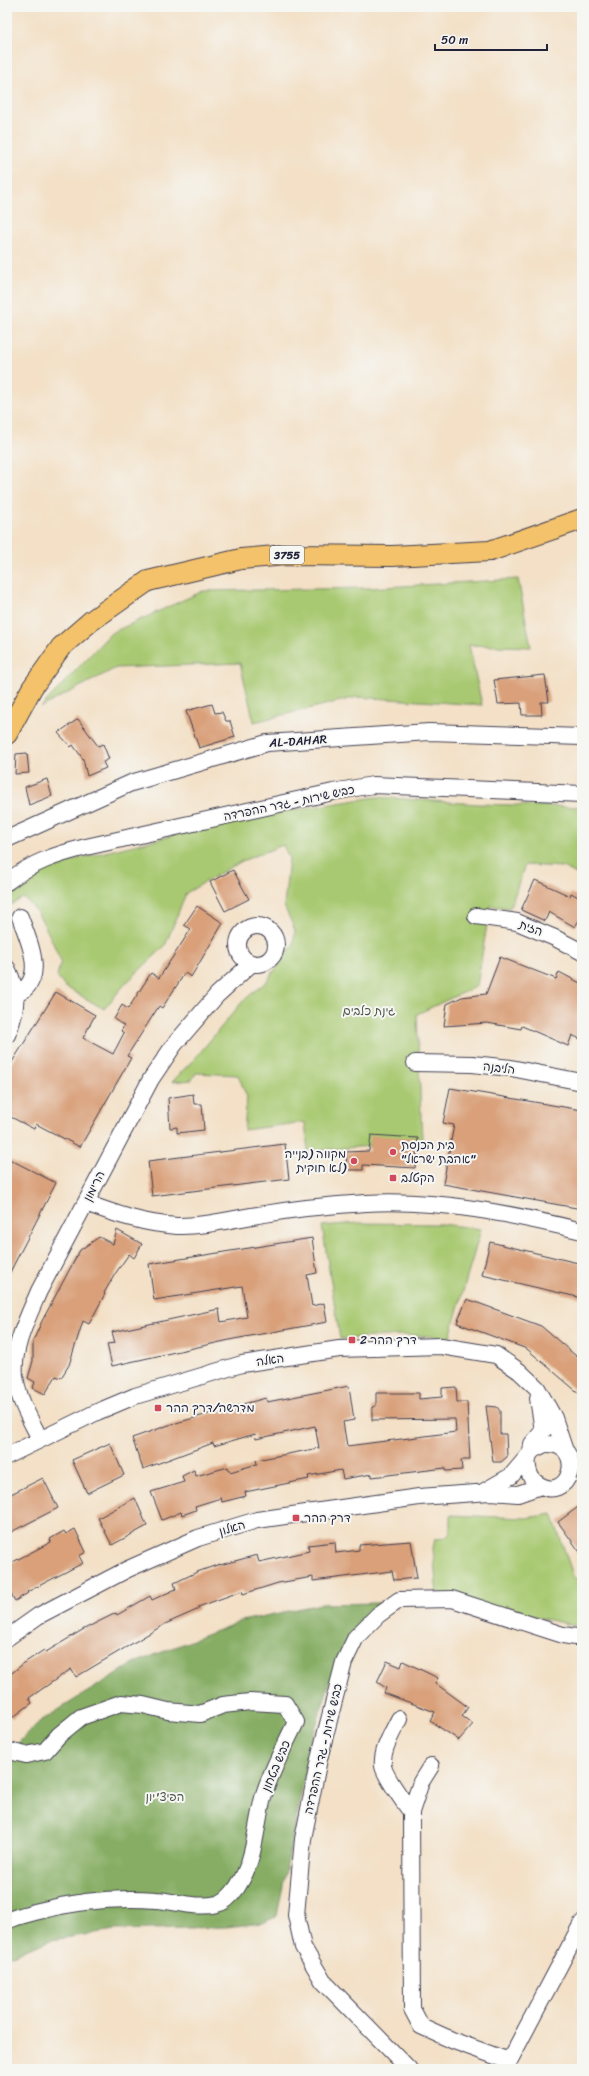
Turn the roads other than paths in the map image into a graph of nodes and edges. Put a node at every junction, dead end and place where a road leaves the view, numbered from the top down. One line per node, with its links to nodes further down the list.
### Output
1 (582, 519): 2 (main road, 3755)
2 (32, 688): 3 (main road, 3755); 4 (main road, 3755)
3 (7, 722)
4 (7, 734)
5 (582, 737): 7 (street, AL-DAHAR)
6 (582, 794): 8 (street, כביש שירות - גדר ההפרדה)
7 (7, 839)
8 (7, 882)
9 (476, 916): 11 (street, הזית)
10 (20, 917): 14 (street)
11 (582, 952)
12 (252, 963): 18 (street, הרימון)
13 (7, 968): 14 (street)
14 (12, 997): 15 (street)
15 (7, 1035)
16 (415, 1063): 17 (street, הליבנה)
17 (582, 1082)
18 (86, 1203): 19 (street); 21 (street, הרימון)
19 (582, 1231)
20 (537, 1388): 21 (street, האלה); 22 (street, האלה); 23 (street)
21 (40, 1439): 24 (street, האלה)
22 (564, 1448): 23 (street); 25 (street)
23 (530, 1454): 25 (street); 26 (street, האלון)
24 (7, 1456)
25 (541, 1486): 26 (street, האלון)
26 (481, 1492): 27 (street, האלון)
27 (7, 1638)
28 (582, 1638): 36 (street, כביש שירות - גדר ההפרדה)
29 (399, 1719): 32 (street)
30 (7, 1752): 33 (street, כביש בטחון)
31 (431, 1766): 32 (street)
32 (411, 1812): 35 (street)
33 (7, 1921)
34 (582, 1923): 35 (street)
35 (507, 2065)
36 (409, 2069)

